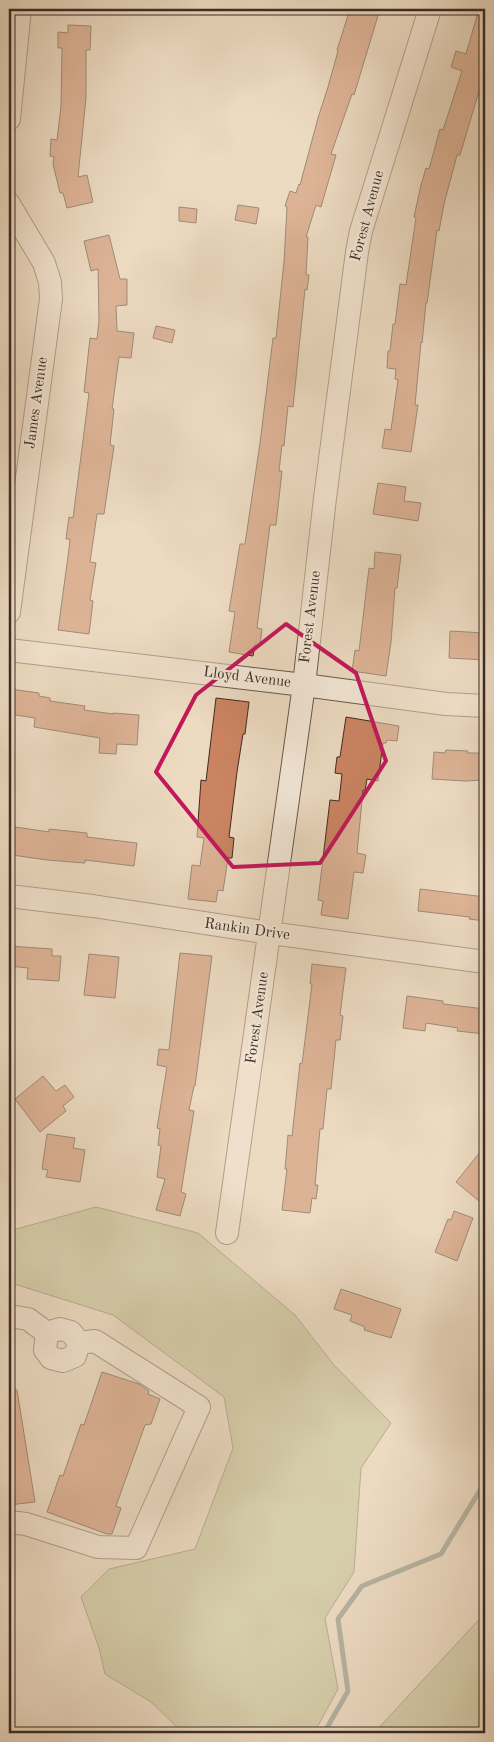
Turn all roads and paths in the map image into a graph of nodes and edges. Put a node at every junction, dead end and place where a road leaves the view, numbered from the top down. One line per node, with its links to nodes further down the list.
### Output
1 (20, 9): 3 (street)
2 (430, 9): 7 (street, Forest Avenue)
3 (9, 119)
4 (9, 204): 5 (street, James Avenue)
5 (9, 612)
6 (9, 650): 7 (street, Lloyd Avenue)
7 (304, 685): 8 (street, Lloyd Avenue); 10 (street, Forest Avenue)
8 (485, 706)
9 (9, 896): 10 (street, Rankin Drive)
10 (270, 933): 11 (street, Rankin Drive); 12 (street, Forest Avenue)
11 (485, 962)
12 (227, 1233)
13 (9, 1316): 14 (street)
14 (9, 1522)

